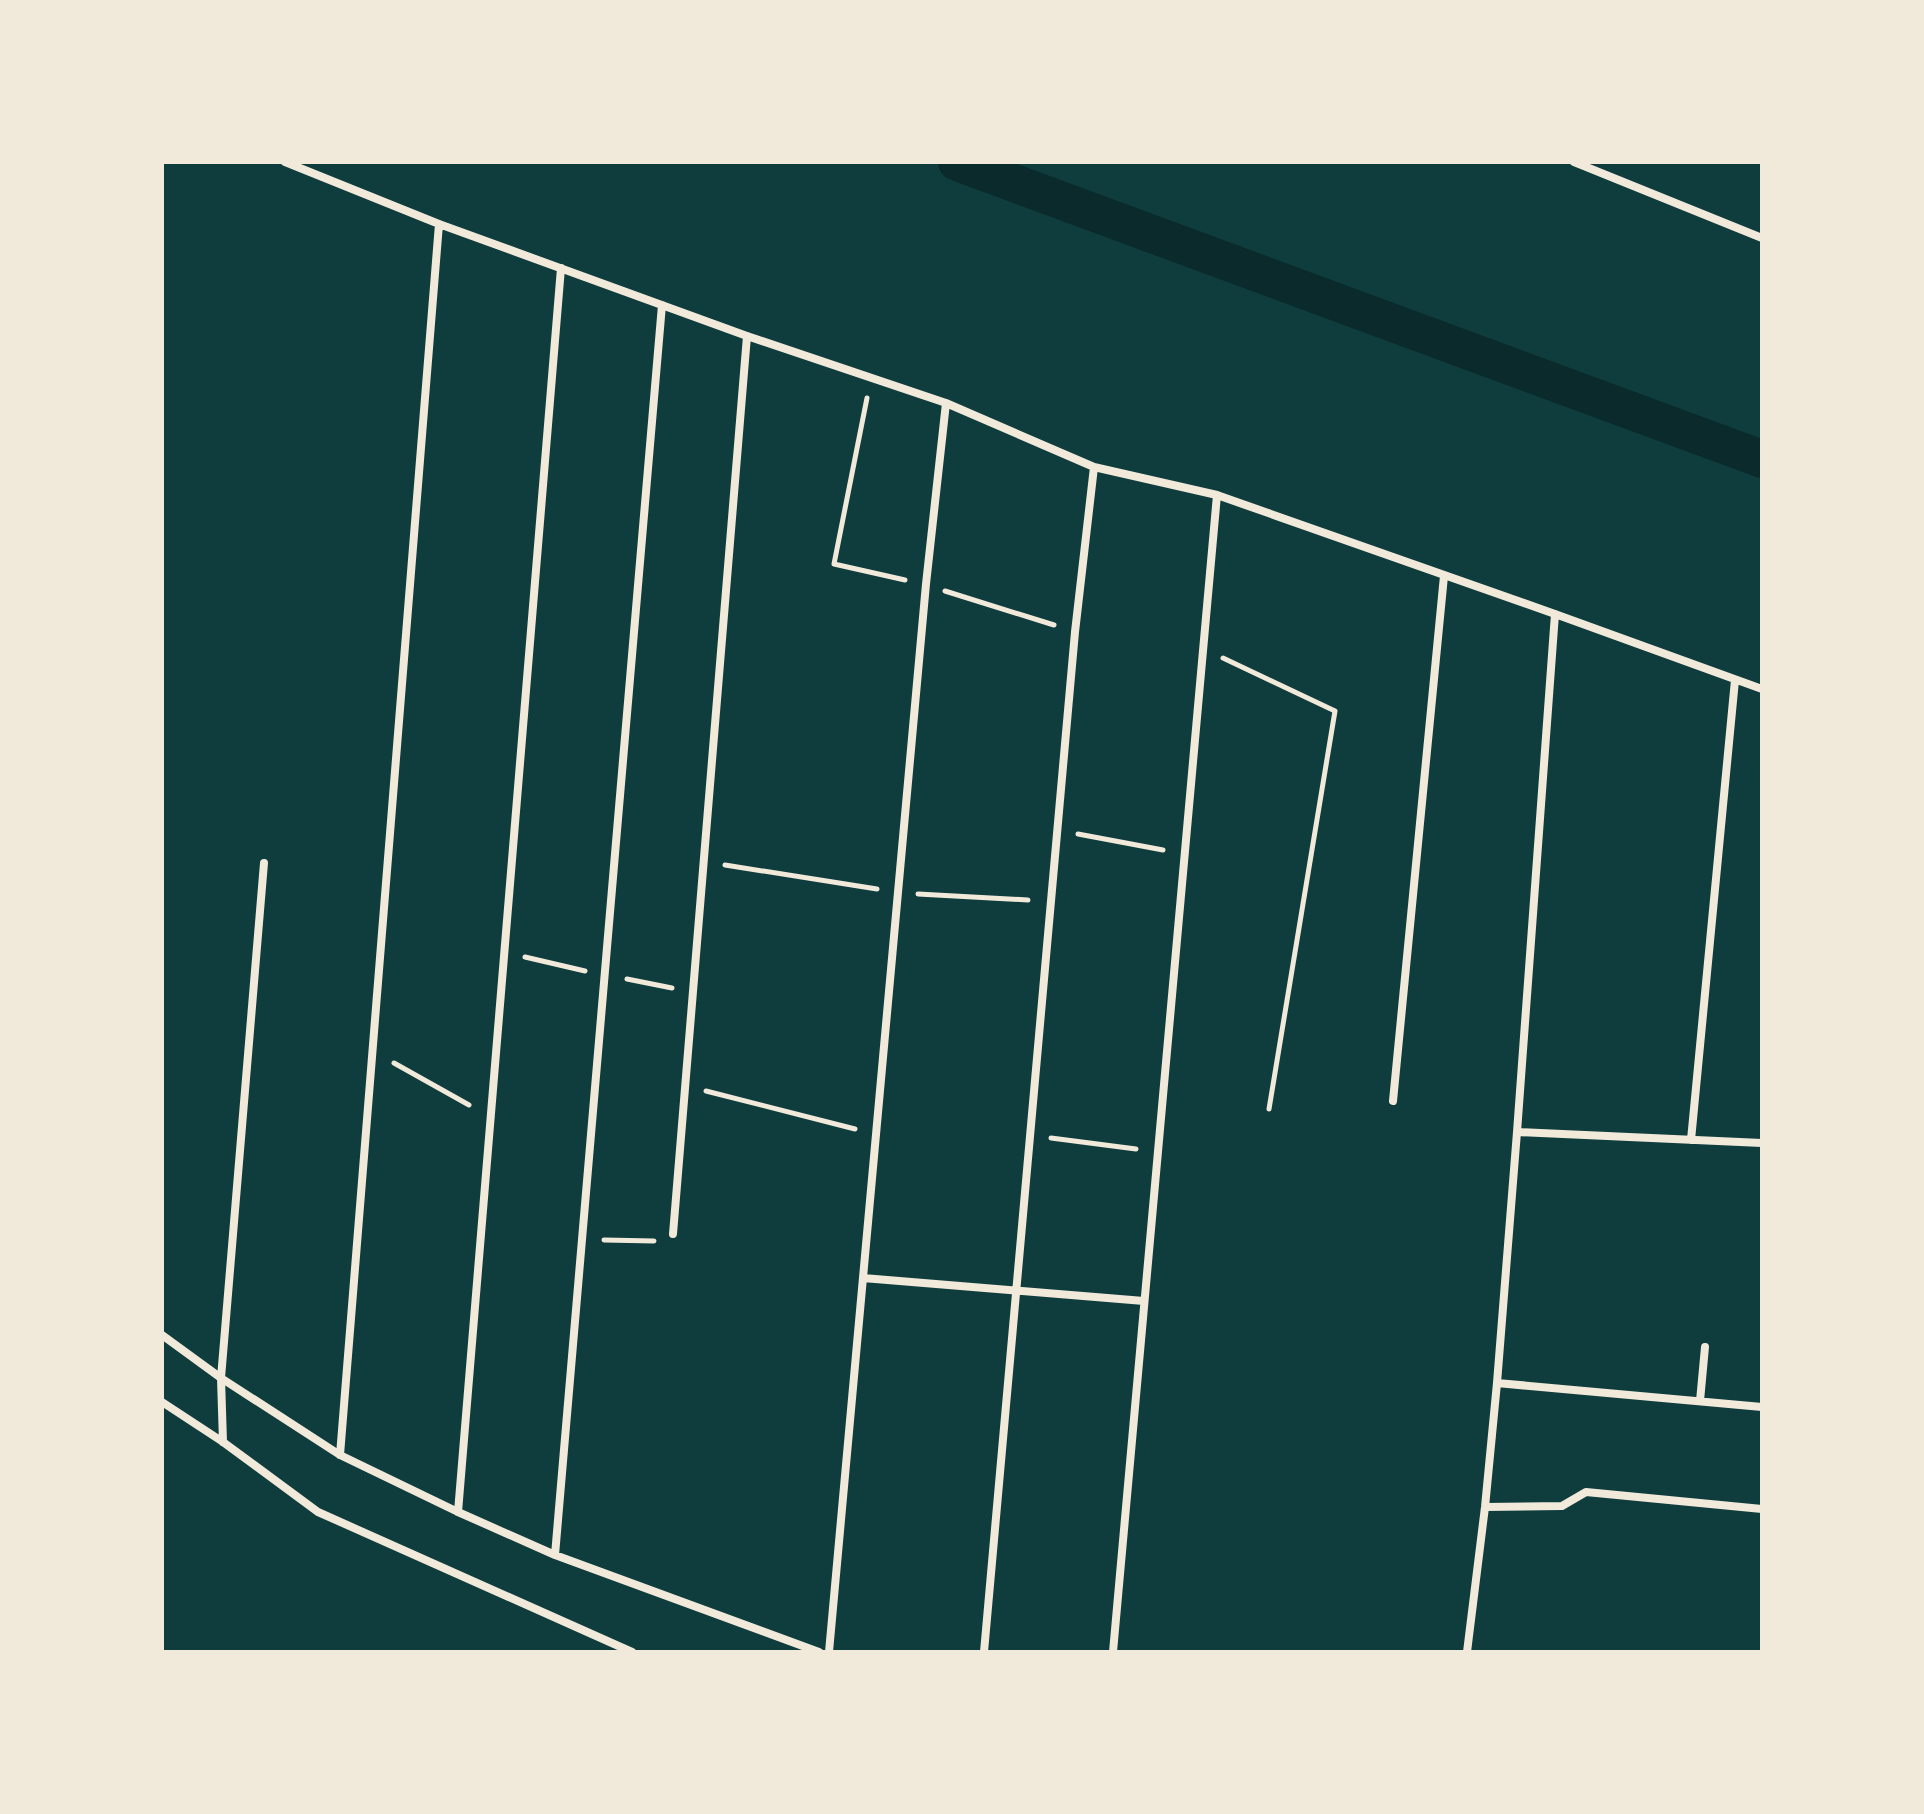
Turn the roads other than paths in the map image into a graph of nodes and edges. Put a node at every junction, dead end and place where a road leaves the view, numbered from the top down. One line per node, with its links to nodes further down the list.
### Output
1 (285, 162): 3 (street)
2 (1574, 162): 4 (street)
3 (439, 224): 5 (street); 32 (street)
4 (1762, 238)
5 (561, 268): 6 (street); 35 (street)
6 (662, 305): 7 (street); 36 (street)
7 (747, 336): 8 (street); 20 (street)
8 (946, 403): 9 (street); 21 (street)
9 (1094, 467): 10 (street); 22 (street)
10 (1217, 495): 11 (street); 23 (street)
11 (1444, 576): 12 (street); 16 (street)
12 (1555, 614): 13 (street); 17 (street)
13 (1735, 680): 14 (street); 18 (street)
14 (1762, 689)
15 (264, 863): 26 (street)
16 (1393, 1101)
17 (1517, 1132): 18 (street); 27 (street)
18 (1691, 1140): 19 (street)
19 (1762, 1143)
20 (673, 1234)
21 (863, 1278): 22 (street); 39 (street)
22 (1017, 1291): 23 (street); 40 (street)
23 (1144, 1301): 41 (street)
24 (162, 1335): 26 (street)
25 (1705, 1347): 28 (street)
26 (221, 1378): 31 (street); 32 (street)
27 (1497, 1383): 28 (street); 33 (street)
28 (1700, 1401): 30 (street)
29 (162, 1402): 31 (street)
30 (1762, 1407)
31 (223, 1442): 37 (street)
32 (340, 1455): 35 (street)
33 (1485, 1507): 34 (street); 42 (street)
34 (1762, 1509)
35 (458, 1512): 36 (street)
36 (555, 1555): 38 (street)
37 (632, 1652)
38 (819, 1652)
39 (829, 1652)
40 (984, 1652)
41 (1113, 1652)
42 (1467, 1652)

